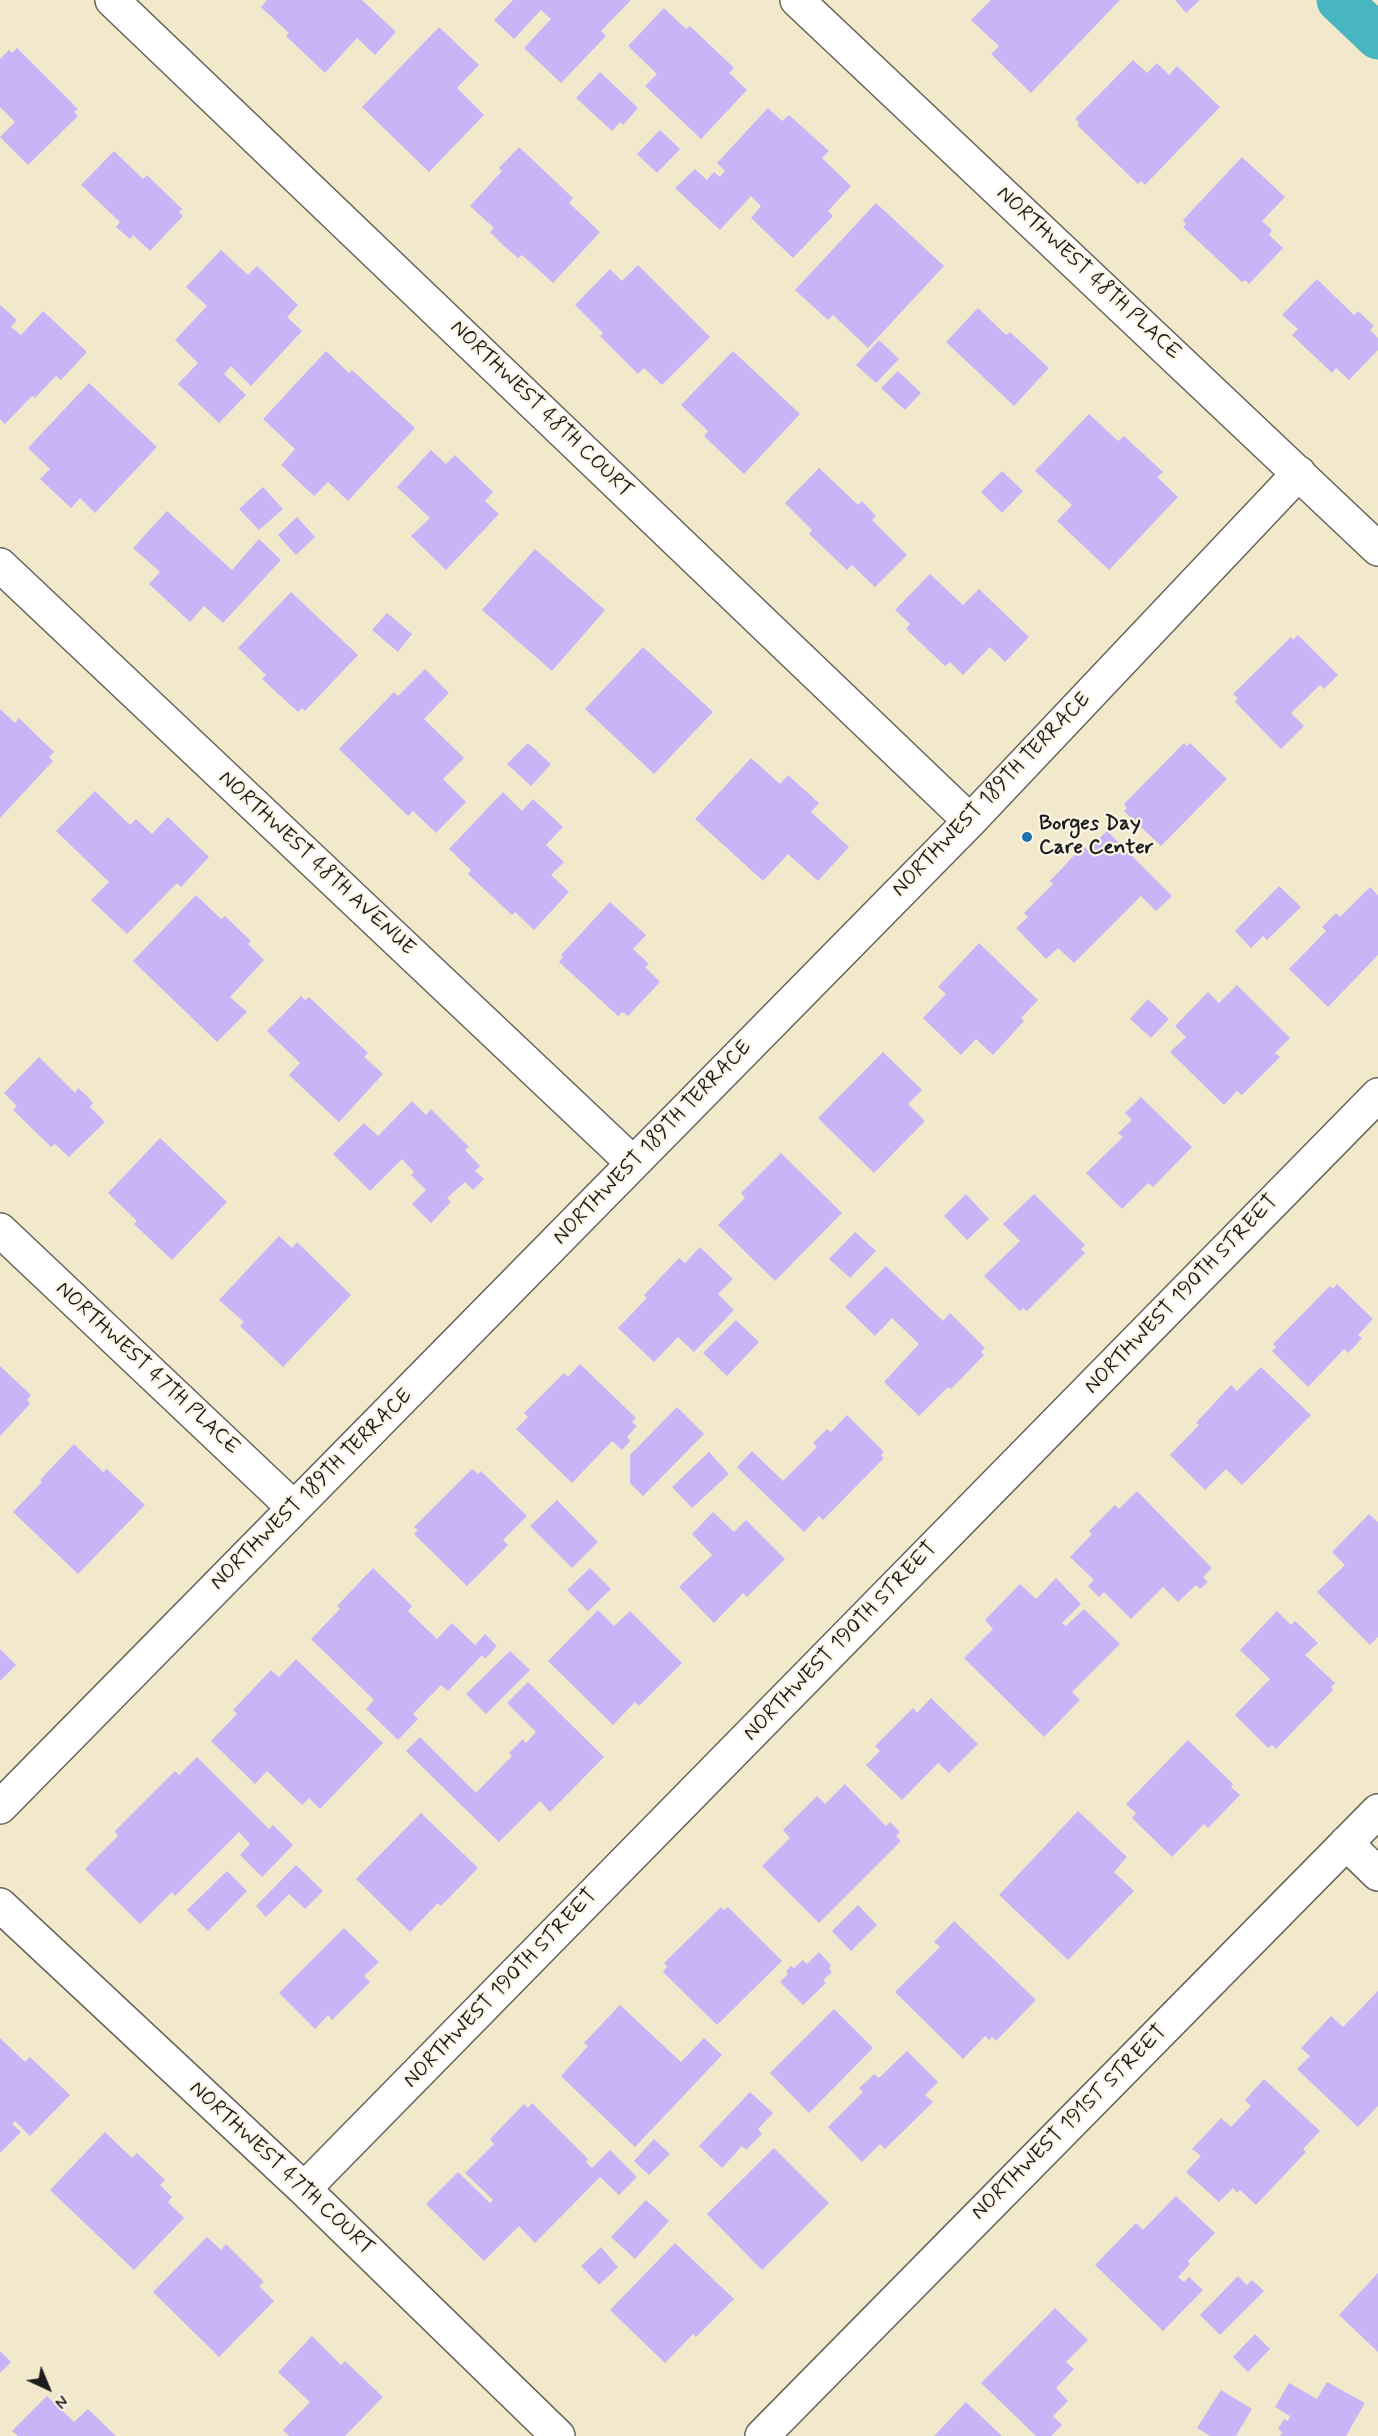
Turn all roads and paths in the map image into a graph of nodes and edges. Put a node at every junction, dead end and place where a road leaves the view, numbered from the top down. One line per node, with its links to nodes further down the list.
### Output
1 (112, 0): 6 (street, NORTHWEST 48TH COURT)
2 (797, 0): 3 (street, NORTHWEST 48TH PLACE)
3 (1299, 473): 4 (street, NORTHWEST 48TH PLACE); 6 (street, NORTHWEST 189TH TERRACE)
4 (1378, 549)
5 (0, 565): 8 (street, NORTHWEST 48TH AVENUE)
6 (969, 821): 8 (street, NORTHWEST 189TH TERRACE)
7 (1378, 1095): 16 (street, NORTHWEST 190TH STREET)
8 (633, 1163): 10 (street, NORTHWEST 189TH TERRACE)
9 (0, 1230): 10 (street, NORTHWEST 47TH PLACE)
10 (294, 1508): 11 (street, NORTHWEST 189TH TERRACE)
11 (0, 1807)
12 (1378, 1810): 13 (street, NORTHWEST 191ST STREET)
13 (1346, 1844): 14 (street); 18 (street, NORTHWEST 191ST STREET)
14 (1378, 1874)
15 (0, 1905): 16 (street, NORTHWEST 47TH COURT)
16 (304, 2189): 17 (street, NORTHWEST 47TH COURT)
17 (558, 2436)
18 (762, 2436)

